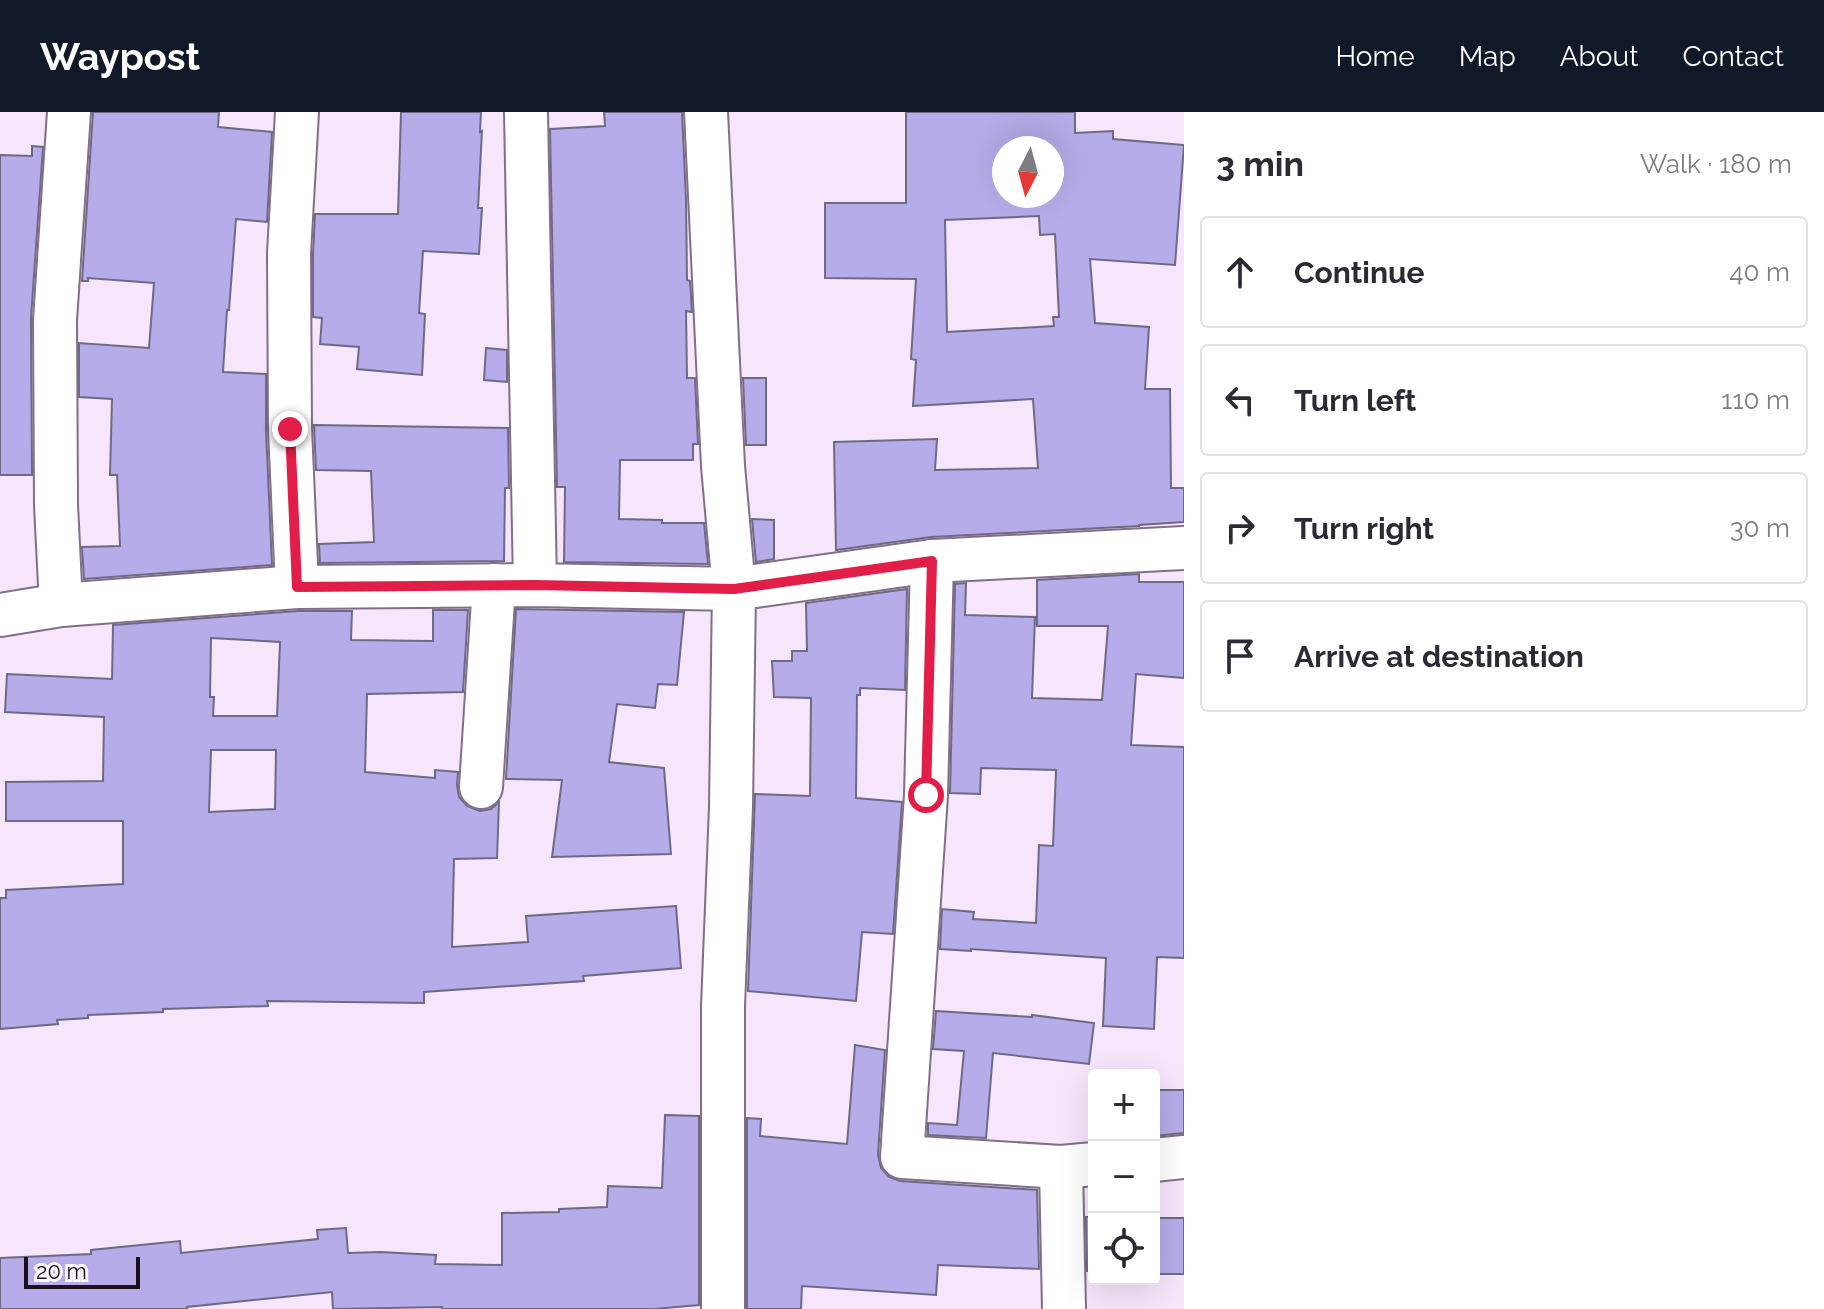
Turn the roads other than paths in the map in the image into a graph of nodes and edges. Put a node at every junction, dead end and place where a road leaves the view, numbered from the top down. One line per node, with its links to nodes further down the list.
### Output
1 (69, 112): 11 (street)
2 (297, 112): 9 (street)
3 (526, 112): 8 (street)
4 (706, 112): 10 (street)
5 (1184, 548): 6 (street)
6 (932, 561): 10 (street); 16 (street)
7 (494, 585): 8 (street); 9 (street); 13 (street)
8 (535, 585): 10 (street)
9 (297, 587): 11 (street)
10 (734, 589): 17 (street)
11 (61, 605): 12 (street)
12 (0, 615)
13 (481, 787)
14 (1184, 1157): 15 (street)
15 (1160, 1159)
16 (1078, 1166): 18 (street)
17 (723, 1309)
18 (1064, 1309)

